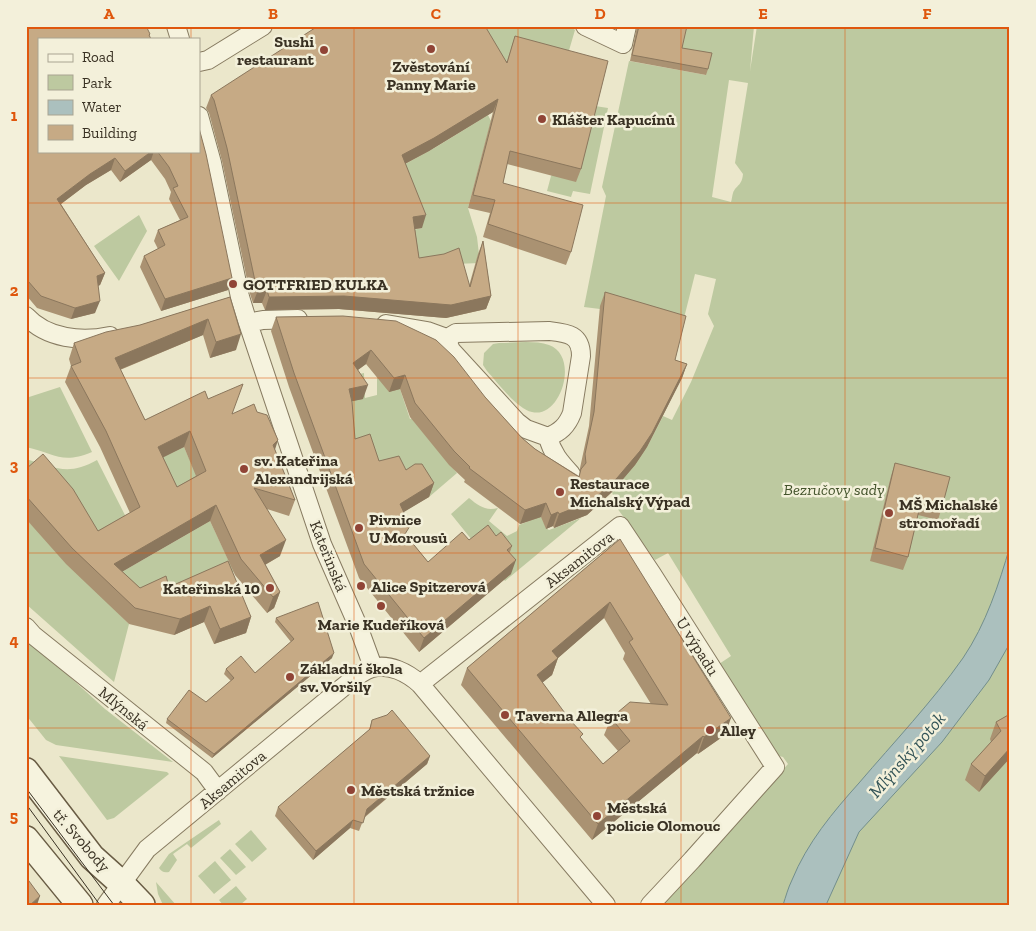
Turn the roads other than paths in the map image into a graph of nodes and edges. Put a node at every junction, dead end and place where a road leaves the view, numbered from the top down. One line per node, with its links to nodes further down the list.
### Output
1 (176, 26): 5 (street)
2 (263, 26): 6 (street)
3 (585, 26): 4 (street)
4 (627, 26)
5 (180, 38)
6 (200, 62)
7 (200, 120): 8 (street, Kateřinská)
8 (240, 297): 9 (street); 13 (street, Kateřinská)
9 (222, 302)
10 (26, 316): 14 (street)
11 (317, 319): 13 (street)
12 (373, 322): 15 (street)
13 (248, 323): 20 (street, Kateřinská)
14 (128, 331)
15 (449, 339): 16 (street); 16 (street)
16 (548, 437): 17 (street)
17 (571, 474)
18 (620, 526): 21 (street, Aksamitova); 30 (street, U výpadu)
19 (26, 627): 23 (street, Mlýnská)
20 (373, 667): 21 (street); 23 (street, Aksamitova)
21 (420, 684): 29 (street)
22 (26, 771): 25 (street, tř. Svobody)
23 (218, 791): 25 (street, Aksamitova)
24 (26, 839): 26 (street)
25 (121, 883): 27 (street, Aksamitova); 28 (street, tř. Svobody)
26 (80, 905)
27 (106, 905)
28 (142, 905)
29 (606, 905)
30 (650, 905)

